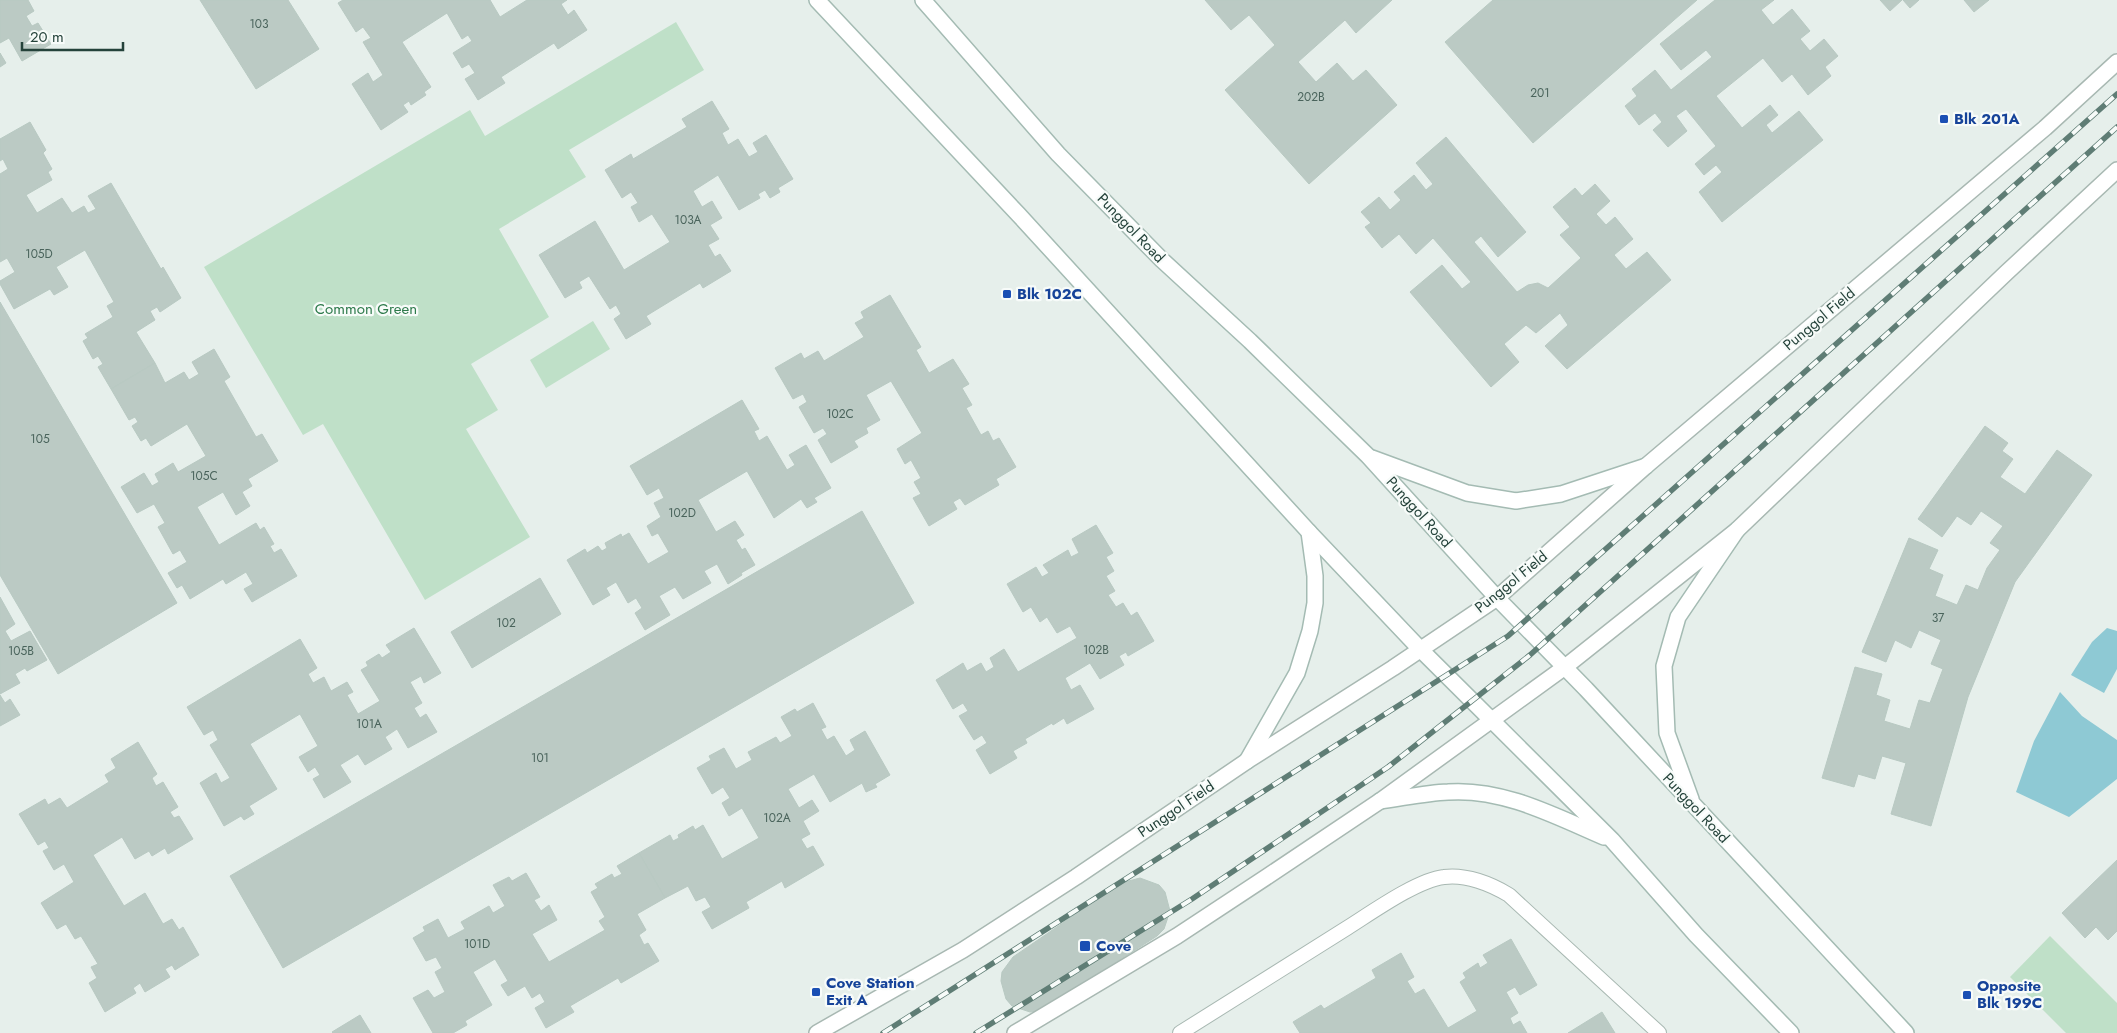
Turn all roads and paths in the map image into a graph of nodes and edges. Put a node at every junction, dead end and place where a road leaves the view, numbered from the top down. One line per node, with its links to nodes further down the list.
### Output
1 (817, 0): 8 (main road)
2 (922, 0): 5 (main road, Punggol Road)
3 (2117, 62): 6 (main road, Punggol Field)
4 (2117, 170): 7 (main road)
5 (1368, 456): 6 (main road); 9 (main road, Punggol Road)
6 (1646, 466): 9 (main road, Punggol Field)
7 (1737, 530): 11 (main road); 15 (main road)
8 (1309, 532): 10 (main road); 13 (main road)
9 (1497, 598): 10 (main road, Punggol Field); 11 (main road, Punggol Road)
10 (1420, 649): 12 (main road); 13 (main road, Punggol Field)
11 (1565, 667): 12 (main road); 15 (main road, Punggol Road)
12 (1493, 719): 14 (main road); 16 (main road)
13 (1248, 761): 18 (main road, Punggol Field)
14 (1380, 801): 16 (main road); 17 (main road)
15 (1693, 805): 22 (main road, Punggol Road)
16 (1612, 840): 21 (main road)
17 (1021, 1032)
18 (817, 1033)
19 (1180, 1033): 20 (lane)
20 (1659, 1033)
21 (1791, 1033)
22 (1906, 1033)

